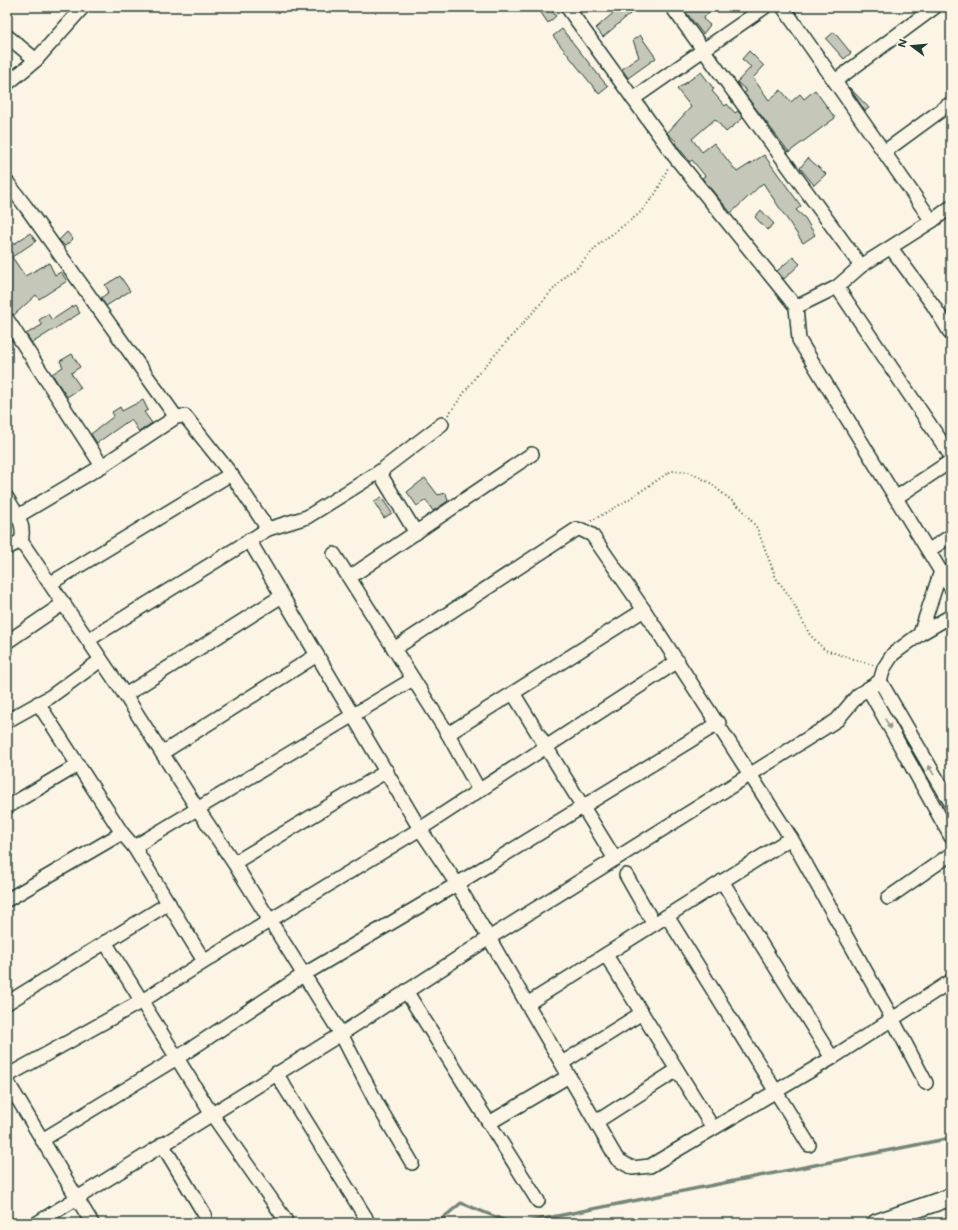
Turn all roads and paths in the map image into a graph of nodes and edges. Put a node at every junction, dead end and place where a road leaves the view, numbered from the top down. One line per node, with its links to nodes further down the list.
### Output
1 (83, 7): 9 (street)
2 (567, 7): 12 (street)
3 (672, 7): 8 (street)
4 (766, 7): 8 (street)
5 (783, 7): 10 (street)
6 (935, 7): 10 (street)
7 (7, 36): 9 (street)
8 (702, 51): 12 (street); 20 (street)
9 (36, 60): 11 (street)
10 (835, 81): 14 (street)
11 (7, 84)
12 (633, 99): 15 (street)
13 (951, 103): 14 (street)
14 (884, 152): 18 (street)
15 (675, 157): 22 (street); 26 (path)
16 (7, 182): 25 (street)
17 (950, 212): 18 (street)
18 (932, 221): 19 (street)
19 (891, 248): 20 (street); 24 (street)
20 (861, 266): 21 (street)
21 (837, 287): 22 (street); 28 (street)
22 (796, 307): 33 (street)
23 (7, 319): 30 (street)
24 (951, 334)
25 (176, 417): 30 (street); 32 (street)
26 (442, 424): 31 (street)
27 (532, 454): 38 (street)
28 (951, 456)
29 (951, 461): 33 (street)
30 (102, 466): 35 (street)
31 (379, 472): 36 (street); 38 (street)
32 (231, 474): 36 (street); 47 (street)
33 (897, 497): 43 (street)
34 (7, 498): 35 (street)
35 (18, 516): 41 (street)
36 (268, 529): 40 (street)
37 (576, 529): 51 (street); 56 (street); 60 (path)
38 (416, 533): 46 (street)
39 (951, 536): 43 (street)
40 (249, 540): 49 (street); 54 (street)
41 (21, 541): 42 (street); 47 (street)
42 (7, 548)
43 (929, 550): 45 (street)
44 (334, 554): 46 (street)
45 (941, 570): 48 (street); 53 (street)
46 (350, 577): 56 (street)
47 (51, 583): 50 (street)
48 (951, 588)
49 (282, 596): 57 (street); 65 (street)
50 (64, 603): 54 (street); 55 (street)
51 (644, 610): 59 (street); 64 (street)
52 (951, 616): 53 (street)
53 (920, 634): 60 (street)
54 (88, 640): 58 (street)
55 (7, 642)
56 (394, 649): 61 (street)
57 (317, 655): 67 (street); 72 (street)
58 (101, 660): 65 (street); 66 (street)
59 (678, 661): 69 (street); 71 (street)
60 (884, 668): 62 (street)
61 (413, 679): 67 (street); 70 (street)
62 (880, 681): 63 (street); 77 (street, one-way to 62)
63 (868, 690): 75 (street); 83 (street, one-way to 83)
64 (513, 693): 70 (street); 71 (street)
65 (125, 695): 72 (street)
66 (38, 703): 68 (street); 73 (street)
67 (354, 716): 74 (street); 80 (street)
68 (7, 721)
69 (718, 723): 75 (street); 79 (street)
70 (448, 734): 76 (street)
71 (547, 747): 76 (street); 79 (street)
72 (162, 752): 80 (street)
73 (78, 765): 78 (street); 82 (street)
74 (387, 771): 81 (street); 88 (street)
75 (751, 774): 84 (street); 87 (street)
76 (479, 790): 81 (street)
77 (951, 803)
78 (7, 807)
79 (583, 807): 87 (street); 91 (street)
80 (197, 808): 85 (street); 88 (street)
81 (420, 829): 91 (street); 96 (street)
82 (122, 833): 85 (street); 93 (street)
83 (951, 837)
84 (791, 838): 90 (street); 109 (street)
85 (134, 847): 94 (street)
86 (951, 854): 92 (street)
87 (616, 859): 98 (street)
88 (234, 863): 96 (street)
89 (626, 875): 97 (street)
90 (722, 882): 95 (street); 112 (street)
91 (457, 884): 98 (street); 102 (street)
92 (888, 898)
93 (7, 900)
94 (169, 903): 99 (street); 101 (street)
95 (668, 916): 97 (street); 120 (street)
96 (269, 921): 101 (street); 102 (street)
97 (654, 924): 100 (street)
98 (489, 938): 104 (street); 107 (street)
99 (106, 942): 105 (street); 106 (street)
100 (606, 955): 107 (street); 108 (street)
101 (204, 961): 105 (street)
102 (303, 975): 110 (street); 111 (street)
103 (951, 980): 109 (street)
104 (406, 991): 110 (street); 123 (street)
105 (142, 1001): 111 (street); 116 (street)
106 (7, 1003)
107 (527, 1004): 113 (street)
108 (642, 1013): 113 (street); 114 (street)
109 (893, 1020): 112 (street); 119 (street)
110 (341, 1034): 115 (street); 128 (street)
111 (176, 1058): 121 (street); 125 (street)
112 (832, 1058): 120 (street)
113 (562, 1063): 117 (street)
114 (677, 1070): 122 (street); 124 (street)
115 (276, 1073): 121 (street); 133 (street)
116 (7, 1076)
117 (569, 1076): 122 (street); 123 (street)
118 (7, 1081): 125 (street)
119 (926, 1083)
120 (776, 1091): 124 (street); 127 (street)
121 (211, 1113): 126 (street); 134 (street)
122 (596, 1122): 124 (street)
123 (489, 1123): 131 (street)
124 (713, 1128)
125 (42, 1140): 129 (street)
126 (162, 1144): 129 (street); 132 (street)
127 (809, 1145)
128 (412, 1163)
129 (77, 1197): 135 (street); 136 (street)
130 (951, 1197): 137 (main road)
131 (538, 1201)
132 (205, 1215)
133 (366, 1218)
134 (285, 1219)
135 (37, 1223)
136 (92, 1223)
137 (876, 1223)

